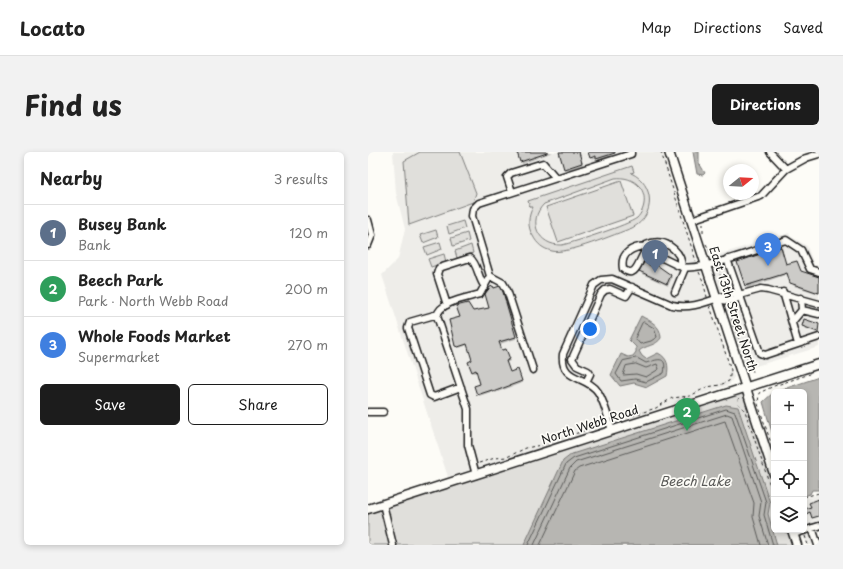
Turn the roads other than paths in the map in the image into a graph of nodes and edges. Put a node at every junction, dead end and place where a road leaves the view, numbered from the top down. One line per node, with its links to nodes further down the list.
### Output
1 (631, 152): 6 (street)
2 (669, 152): 9 (main road, East 13th Street North)
3 (770, 152): 5 (street)
4 (816, 154): 5 (street)
5 (786, 169): 9 (street)
6 (556, 178): 7 (street); 7 (street)
7 (512, 192): 16 (street)
8 (368, 220): 10 (street)
9 (691, 220): 13 (main road, East 13th Street North)
10 (369, 243)
11 (647, 248): 11 (street); 14 (street); 14 (street)
12 (727, 259): 13 (street); 15 (street); 21 (street)
13 (706, 265): 14 (street); 23 (main road, East 13th Street North)
14 (684, 268): 19 (street)
15 (819, 272)
16 (490, 276): 17 (street); 35 (street)
17 (485, 287): 25 (street); 25 (street)
18 (632, 287): 23 (street); 29 (street); 31 (street)
19 (675, 292)
20 (783, 292): 21 (street); 22 (street); 30 (street)
21 (739, 295): 23 (street); 33 (street)
22 (801, 298): 24 (street); 26 (street)
23 (717, 299): 38 (main road, East 13th Street North)
24 (819, 304)
25 (447, 305): 27 (street)
26 (802, 310): 28 (street); 30 (street)
27 (438, 314): 37 (street); 37 (street)
28 (819, 314)
29 (578, 320): 31 (street); 36 (street)
30 (792, 322): 33 (street)
31 (587, 324): 36 (street)
32 (819, 337): 33 (street)
33 (798, 344)
34 (819, 364): 38 (main road, North Webb Road)
35 (533, 370)
36 (586, 382): 41 (street)
37 (461, 387): 43 (street)
38 (746, 388): 41 (main road, North Webb Road); 42 (main road, East 13th Street North)
39 (368, 412): 40 (street)
40 (383, 412)
41 (611, 427): 43 (main road, North Webb Road)
42 (771, 465)
43 (476, 475): 44 (main road, North Webb Road)
44 (383, 504): 45 (main road, North Webb Road); 50 (street)
45 (368, 510)
46 (819, 526): 47 (street)
47 (812, 528): 48 (street); 52 (street)
48 (807, 530)
49 (793, 533): 51 (main road)
50 (393, 545)
51 (797, 545)
52 (818, 545)

